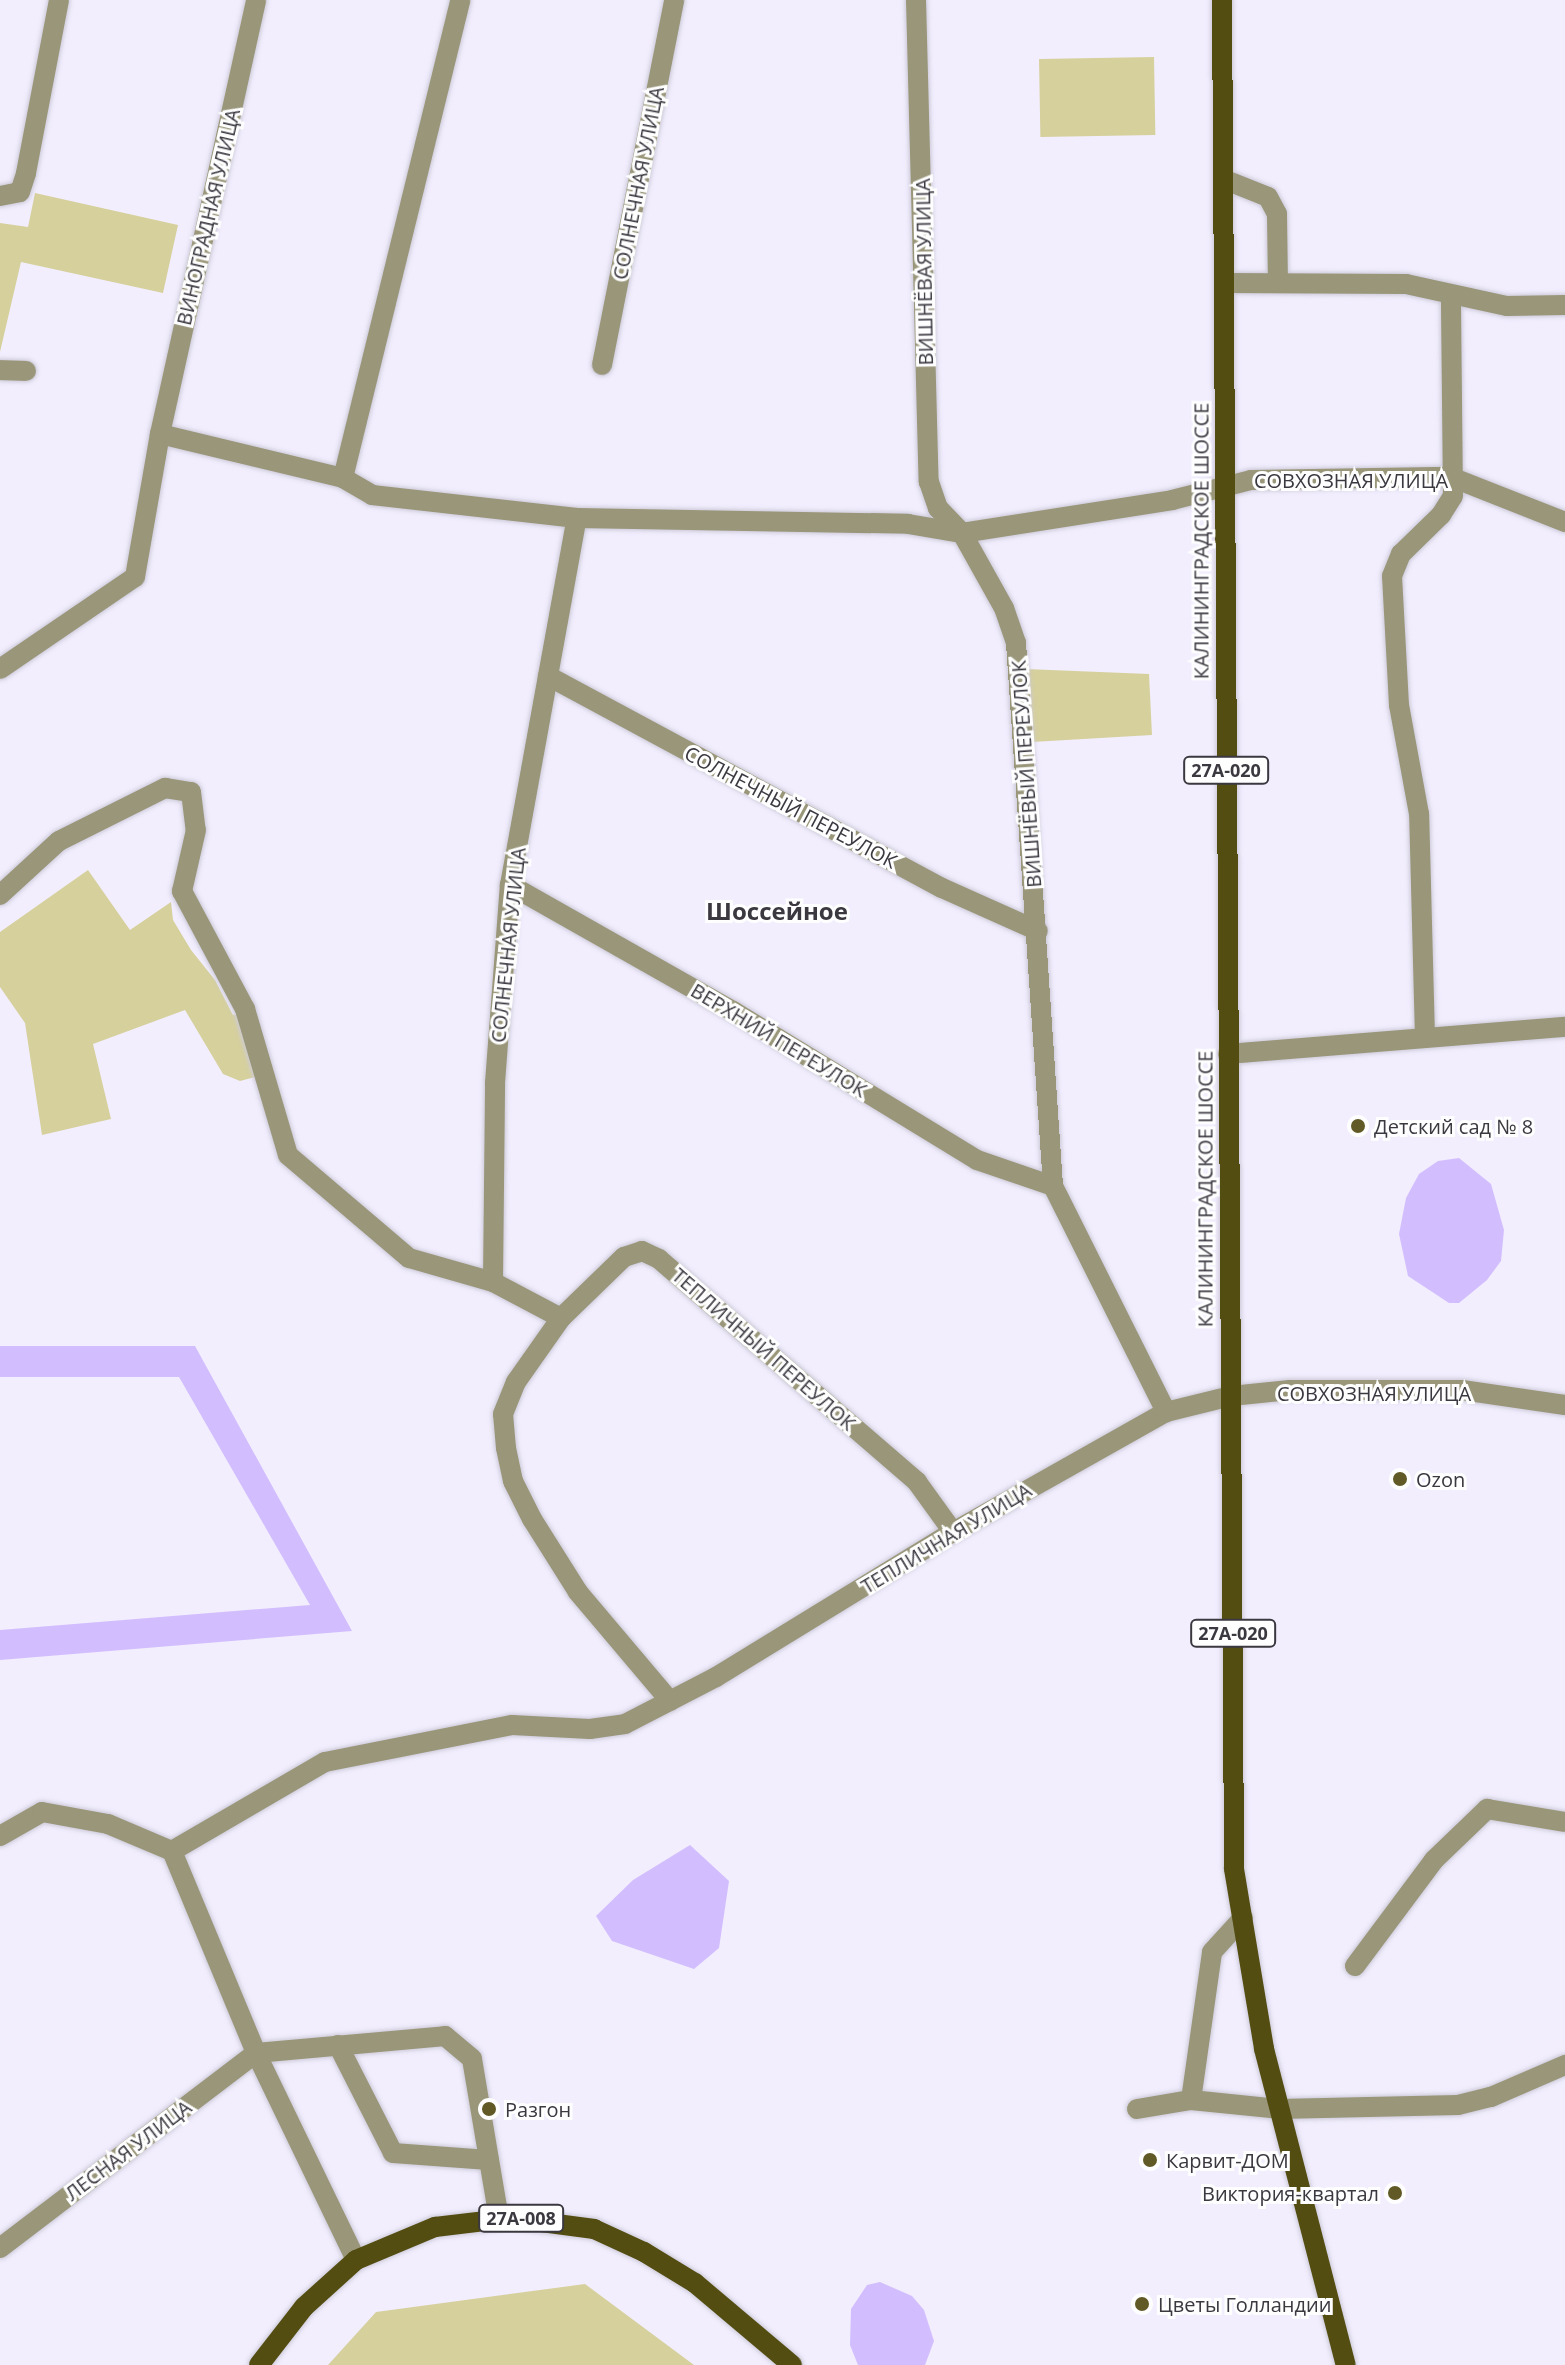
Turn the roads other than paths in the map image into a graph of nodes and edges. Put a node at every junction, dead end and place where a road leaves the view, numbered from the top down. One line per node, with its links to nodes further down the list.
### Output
1 (59, 0): 8 (street)
2 (256, 0): 16 (street, ВИНОГРАДНАЯ УЛИЦА)
3 (460, 0): 18 (street)
4 (674, 0): 13 (street, СОЛНЕЧНАЯ УЛИЦА)
5 (916, 0): 22 (street, ВИШНЁВАЯ УЛИЦА)
6 (1222, 0): 7 (main road, КАЛИНИНГРАДСКОЕ ШОССЕ / 27А-020)
7 (1223, 179): 9 (main road, КАЛИНИНГРАДСКОЕ ШОССЕ / 27А-020); 10 (street)
8 (0, 196)
9 (1225, 283): 10 (street); 19 (main road, КАЛИНИНГРАДСКОЕ ШОССЕ / 27А-020)
10 (1278, 283): 11 (street)
11 (1451, 296): 12 (street); 17 (street)
12 (1565, 305)
13 (602, 365)
14 (0, 370): 15 (street)
15 (26, 371)
16 (160, 434): 18 (street, СОВХОЗНАЯ УЛИЦА); 23 (street, ВИНОГРАДНАЯ УЛИЦА)
17 (1451, 477): 19 (street, СОВХОЗНАЯ УЛИЦА); 21 (street, СОВХОЗНАЯ УЛИЦА); 29 (street)
18 (343, 478): 20 (street, СОВХОЗНАЯ УЛИЦА)
19 (1225, 486): 22 (street, СОВХОЗНАЯ УЛИЦА); 30 (main road, КАЛИНИНГРАДСКОЕ ШОССЕ / 27А-020)
20 (577, 518): 22 (street, СОВХОЗНАЯ УЛИЦА); 24 (street, СОЛНЕЧНАЯ УЛИЦА)
21 (1565, 522)
22 (962, 533): 27 (street, ВИШНЁВЫЙ ПЕРЕУЛОК)
23 (0, 669)
24 (548, 676): 25 (street, СОЛНЕЧНАЯ УЛИЦА); 27 (street, СОЛНЕЧНЫЙ ПЕРЕУЛОК)
25 (510, 885): 31 (street, ВЕРХНИЙ ПЕРЕУЛОК); 32 (street, СОЛНЕЧНАЯ УЛИЦА)
26 (0, 895): 32 (street)
27 (1038, 931): 31 (street, ВИШНЁВЫЙ ПЕРЕУЛОК)
28 (1565, 1027): 29 (street)
29 (1425, 1038): 30 (street)
30 (1228, 1054): 34 (main road, КАЛИНИНГРАДСКОЕ ШОССЕ / 27А-020)
31 (1053, 1186): 36 (street)
32 (493, 1282): 33 (street)
33 (561, 1318): 37 (street, ТЕПЛИЧНЫЙ ПЕРЕУЛОК); 38 (street)
34 (1231, 1396): 35 (street, СОВХОЗНАЯ УЛИЦА); 36 (street, ТЕПЛИЧНАЯ УЛИЦА); 42 (main road, КАЛИНИНГРАДСКОЕ ШОССЕ / 27А-020)
35 (1565, 1405)
36 (1166, 1412): 37 (street, ТЕПЛИЧНАЯ УЛИЦА)
37 (953, 1532): 38 (street, ТЕПЛИЧНАЯ УЛИЦА)
38 (670, 1701): 41 (street, ТЕПЛИЧНАЯ УЛИЦА)
39 (1565, 1822): 43 (street)
40 (0, 1836): 41 (street)
41 (172, 1851): 45 (street)
42 (1243, 1918): 47 (street); 49 (main road, КАЛИНИНГРАДСКОЕ ШОССЕ / 27А-020)
43 (1355, 1966)
44 (338, 2045): 45 (street); 50 (street); 50 (street)
45 (256, 2053): 52 (street, ЛЕСНАЯ УЛИЦА); 53 (street)
46 (1565, 2065): 49 (street)
47 (1191, 2100): 48 (street); 49 (street)
48 (1137, 2109)
49 (1279, 2109): 56 (main road, КАЛИНИНГРАДСКОЕ ШОССЕ / 27А-020)
50 (489, 2160): 51 (street)
51 (499, 2219): 53 (main road, 27А-008); 55 (main road, 27А-008)
52 (0, 2248)
53 (356, 2260): 54 (main road, 27А-008)
54 (259, 2365)
55 (792, 2365)
56 (1346, 2365)

